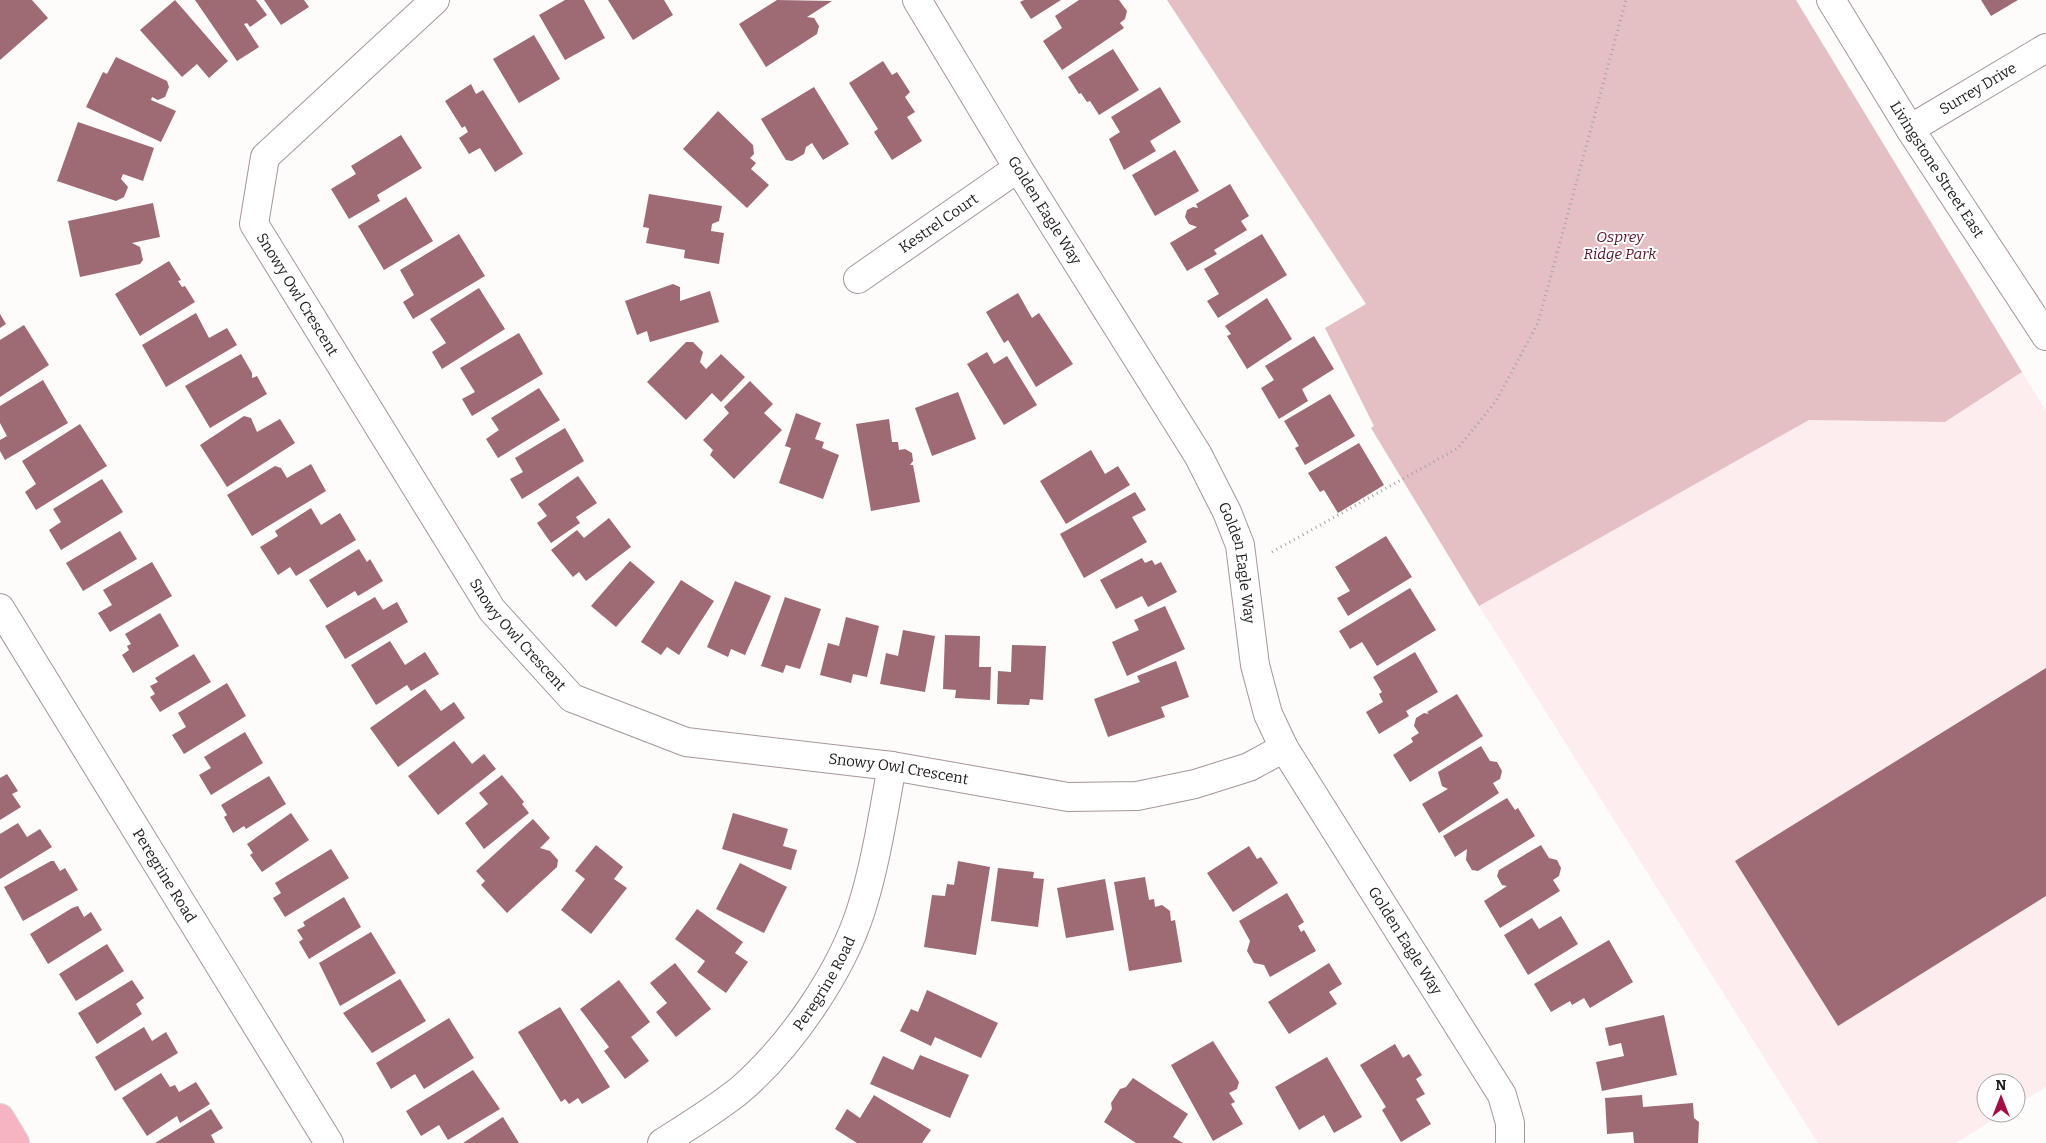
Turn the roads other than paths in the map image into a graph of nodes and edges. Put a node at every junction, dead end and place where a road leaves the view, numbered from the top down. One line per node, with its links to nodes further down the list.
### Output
1 (435, 0): 11 (street, Snowy Owl Crescent)
2 (917, 0): 6 (street, Golden Eagle Way)
3 (1831, 0): 5 (street, Livingstone Street East)
4 (2046, 48): 5 (street, Surrey Drive)
5 (1910, 130): 8 (street, Livingstone Street East)
6 (1018, 168): 7 (street, Kestrel Court); 10 (street, Golden Eagle Way)
7 (858, 279)
8 (2046, 336)
9 (0, 608): 14 (street, Peregrine Road)
10 (1284, 748): 11 (street, Snowy Owl Crescent); 16 (street, Golden Eagle Way)
11 (892, 766): 15 (street, Peregrine Road)
12 (0, 1118): 13 (main road)
13 (15, 1143)
14 (328, 1143)
15 (662, 1143)
16 (1510, 1143)

